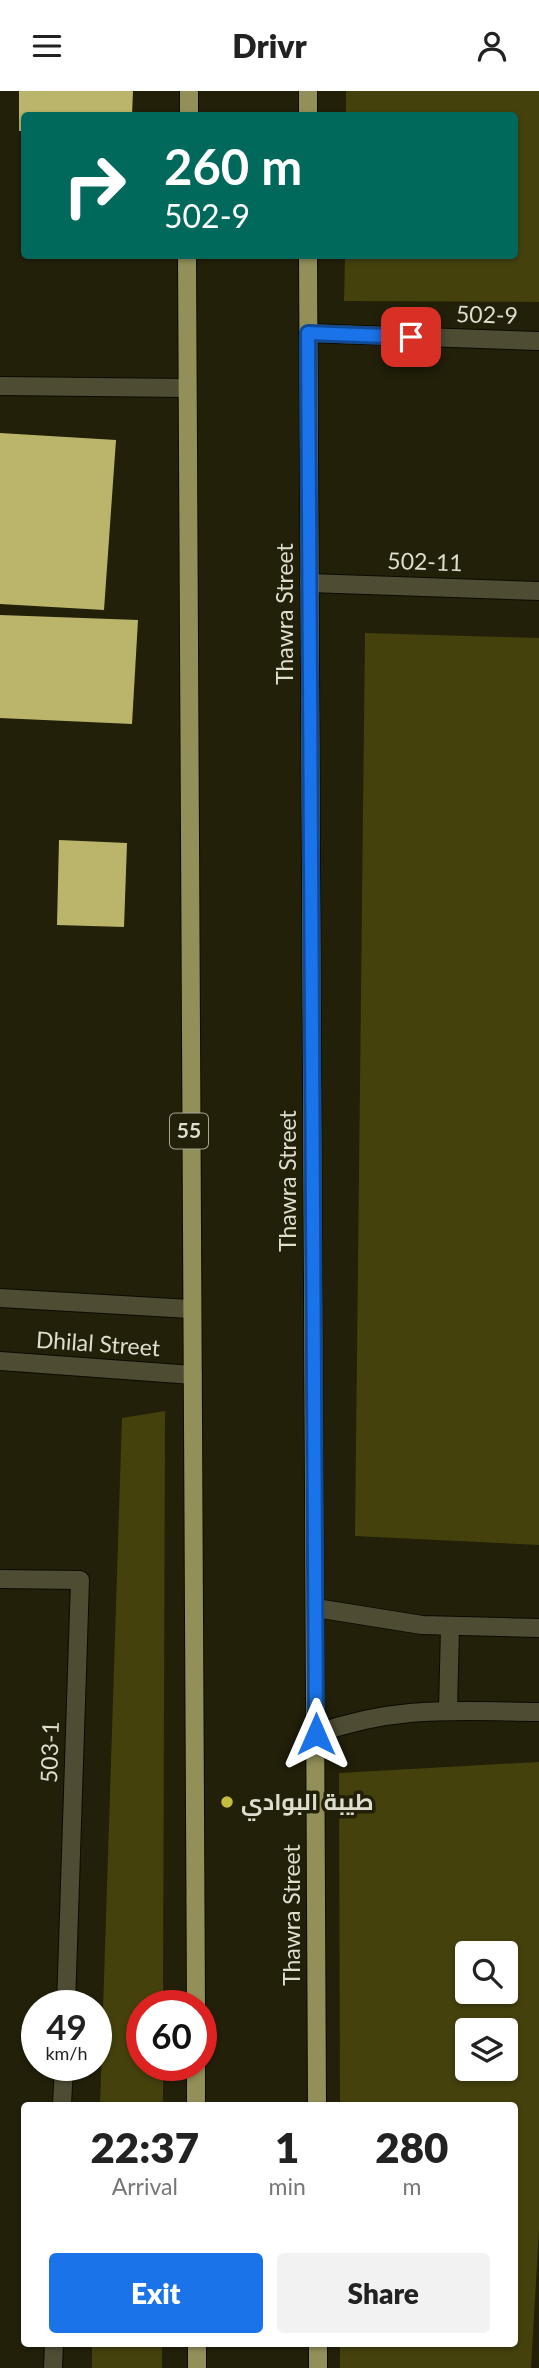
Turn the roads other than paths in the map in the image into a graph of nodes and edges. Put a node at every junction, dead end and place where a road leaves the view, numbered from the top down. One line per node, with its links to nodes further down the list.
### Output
1 (189, 91): 3 (main road)
2 (308, 91): 4 (main road)
3 (189, 112)
4 (308, 112)
5 (187, 259): 10 (main road, 55)
6 (308, 259): 7 (main road, Thawra Street)
7 (308, 333): 8 (street, 502-9); 11 (main road, Thawra Street)
8 (539, 341)
9 (0, 386): 10 (street)
10 (186, 388): 14 (main road, 55)
11 (309, 583): 12 (street, 502-11); 18 (main road, Thawra Street)
12 (539, 591)
13 (0, 1297): 14 (street, Dhilal Street)
14 (190, 1308): 16 (main road, 55)
15 (0, 1361): 16 (street, Dhilal Street)
16 (193, 1375): 25 (main road, 55)
17 (0, 1579): 24 (street, 503-1)
18 (316, 1608): 19 (street); 23 (main road, Thawra Street)
19 (450, 1627): 20 (street); 21 (street)
20 (539, 1628)
21 (448, 1711): 22 (street); 23 (street)
22 (539, 1712)
23 (316, 1734): 30 (main road, Thawra Street)
24 (66, 1990)
25 (196, 1990)
26 (63, 2081): 28 (street)
27 (196, 2081): 29 (main road)
28 (62, 2102)
29 (196, 2102)
30 (317, 2102)
31 (54, 2347): 34 (street)
32 (197, 2347): 35 (main road)
33 (318, 2347): 36 (main road)
34 (53, 2368)
35 (197, 2368)
36 (318, 2368)

